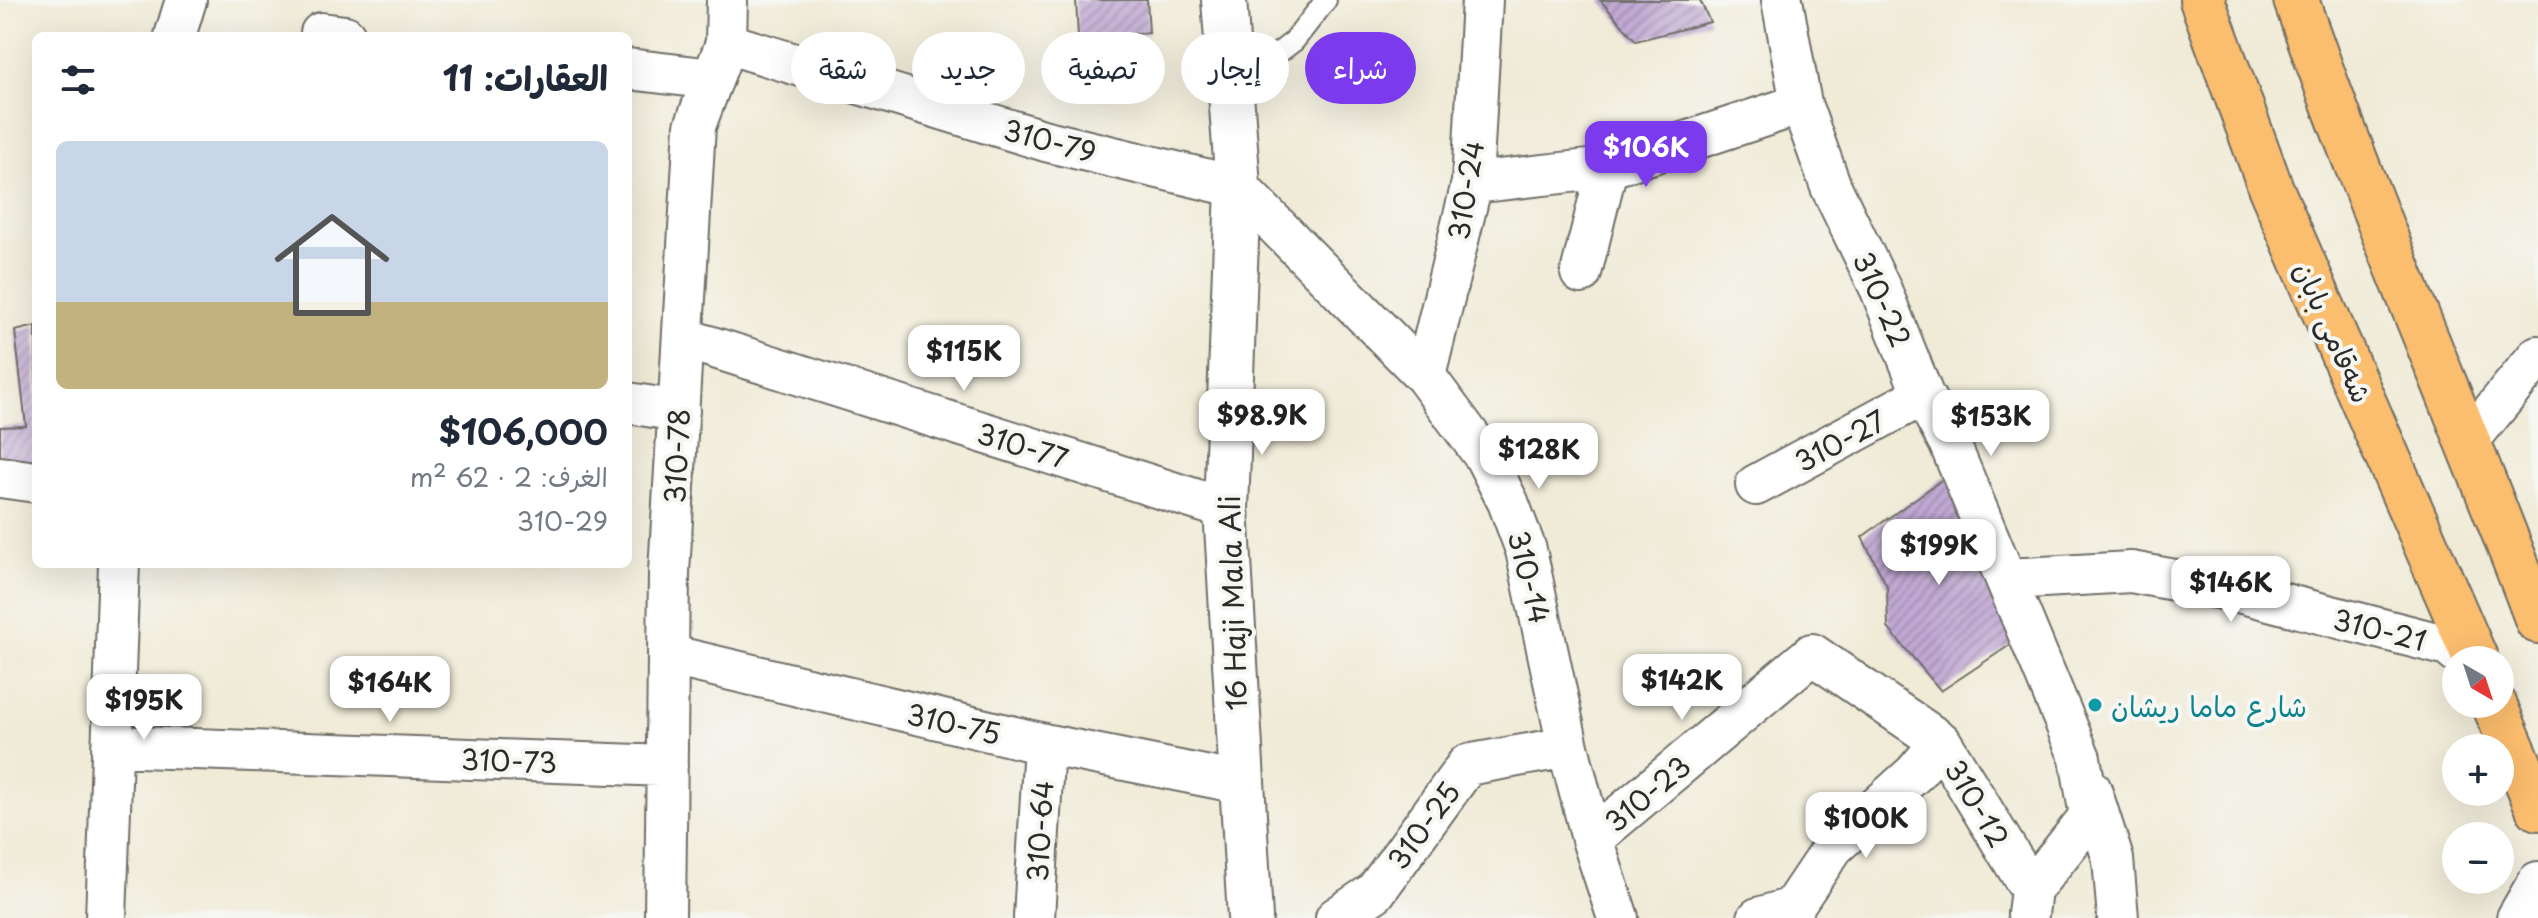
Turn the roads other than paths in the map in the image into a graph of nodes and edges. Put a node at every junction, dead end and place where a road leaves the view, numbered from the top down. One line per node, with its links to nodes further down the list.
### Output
1 (186, 0): 9 (street)
2 (727, 0): 12 (street, 310-78)
3 (1224, 0): 10 (street, 16 Haji Mala Ali)
4 (1326, 0): 11 (lane)
5 (1482, 0): 17 (street, 310-24)
6 (1782, 0): 15 (street, 310-22)
7 (2202, 0): 35 (main road, شەقامی بابان)
8 (2296, 0): 26 (main road)
9 (176, 32)
10 (1227, 32)
11 (1289, 45)
12 (719, 61): 13 (street, 310-79); 18 (street, 310-79); 20 (street, 310-78)
13 (632, 69)
14 (1232, 104): 18 (street, 16 Haji Mala Ali)
15 (1801, 104): 16 (street); 23 (street, 310-22)
16 (1607, 168): 17 (street); 19 (street)
17 (1472, 183): 22 (street, 310-24)
18 (1238, 187): 22 (street, 310-14); 30 (street, 16 Haji Mala Ali)
19 (1581, 273)
20 (683, 338): 25 (street, 310-78); 30 (street, 310-77)
21 (2538, 356): 26 (street)
22 (1425, 376): 42 (street, 310-14)
23 (1923, 395): 29 (street, 310-27); 32 (street, 310-22)
24 (632, 404): 25 (street)
25 (679, 411): 37 (street, 310-78)
26 (2470, 439): 33 (main road)
27 (0, 477): 28 (street)
28 (32, 481)
29 (1756, 485)
30 (1226, 509): 45 (street, 16 Haji Mala Ali)
31 (119, 568): 41 (street)
32 (2007, 579): 34 (street, 310-21); 43 (street, 310-22)
33 (2538, 621)
34 (2448, 646)
35 (2470, 646)
36 (1812, 654): 39 (street, 310-12); 47 (street, 310-23)
37 (668, 655): 40 (street, 310-75); 44 (street, 310-78)
38 (2500, 718): 46 (main road)
39 (1941, 742): 49 (street, 310-12); 56 (street)
40 (1044, 744): 45 (street, 310-75); 52 (street, 310-64)
41 (112, 746): 44 (street, 310-73); 50 (street)
42 (1568, 747): 47 (street, 310-14); 54 (street, 310-25)
43 (2080, 758): 49 (street, 310-22); 57 (street)
44 (667, 766): 51 (street, 310-78)
45 (1240, 783): 53 (street, 16 Haji Mala Ali)
46 (2538, 808)
47 (1592, 839): 55 (street, 310-14)
48 (2538, 882): 58 (street)
49 (2029, 904)
50 (106, 918)
51 (665, 918)
52 (1034, 918)
53 (1250, 918)
54 (1336, 918)
55 (1618, 918)
56 (1758, 918)
57 (2118, 918)
58 (2517, 918)

